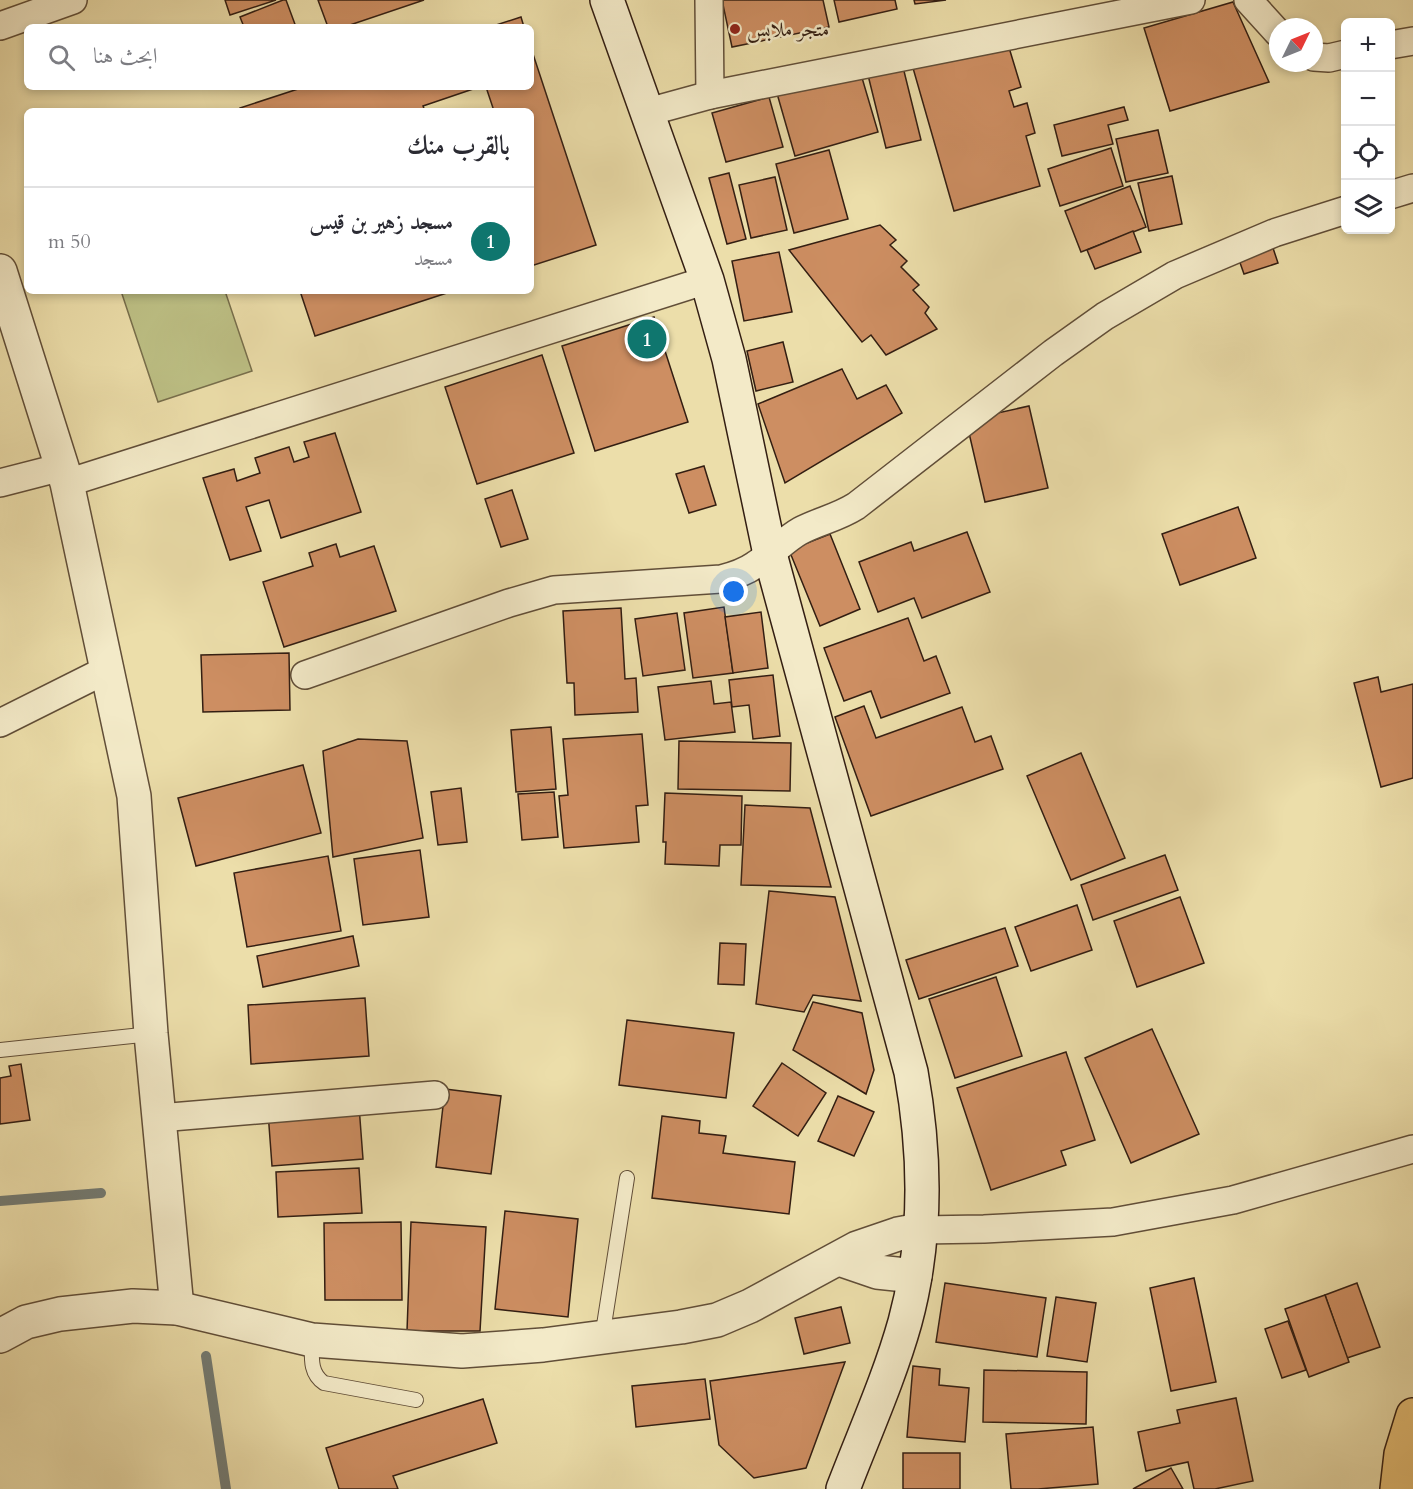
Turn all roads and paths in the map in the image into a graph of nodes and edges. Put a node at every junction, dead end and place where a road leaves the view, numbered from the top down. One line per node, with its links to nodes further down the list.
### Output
1 (73, 0): 7 (street)
2 (607, 0): 13 (street)
3 (709, 0): 12 (street)
4 (1191, 0): 12 (street)
5 (1249, 0): 6 (street)
6 (1269, 23)
7 (0, 26)
8 (1413, 41): 9 (street)
9 (1395, 44)
10 (1341, 55): 11 (street)
11 (1323, 58)
12 (710, 95): 13 (street)
13 (648, 112): 18 (street)
14 (1413, 188): 15 (street)
15 (1395, 193)
16 (1341, 212): 21 (street)
17 (0, 271): 19 (street)
18 (707, 280): 19 (street); 21 (street)
19 (64, 475): 20 (street); 22 (street)
20 (0, 483)
21 (770, 554): 23 (street); 31 (street)
22 (108, 669): 24 (street); 25 (street)
23 (305, 675)
24 (0, 723)
25 (151, 1034): 26 (lane); 28 (street)
26 (0, 1050)
27 (435, 1095): 28 (street)
28 (159, 1118): 34 (street)
29 (1413, 1149): 31 (street)
30 (627, 1178): 36 (lane)
31 (920, 1230): 32 (street); 33 (street)
32 (839, 1259): 33 (street); 36 (street)
33 (915, 1276): 40 (street)
34 (177, 1308): 35 (street); 37 (street)
35 (0, 1336)
36 (602, 1338): 37 (street)
37 (312, 1340): 38 (lane)
38 (416, 1400)
39 (1413, 1415): 41 (main road)
40 (843, 1489)
41 (1397, 1489)

